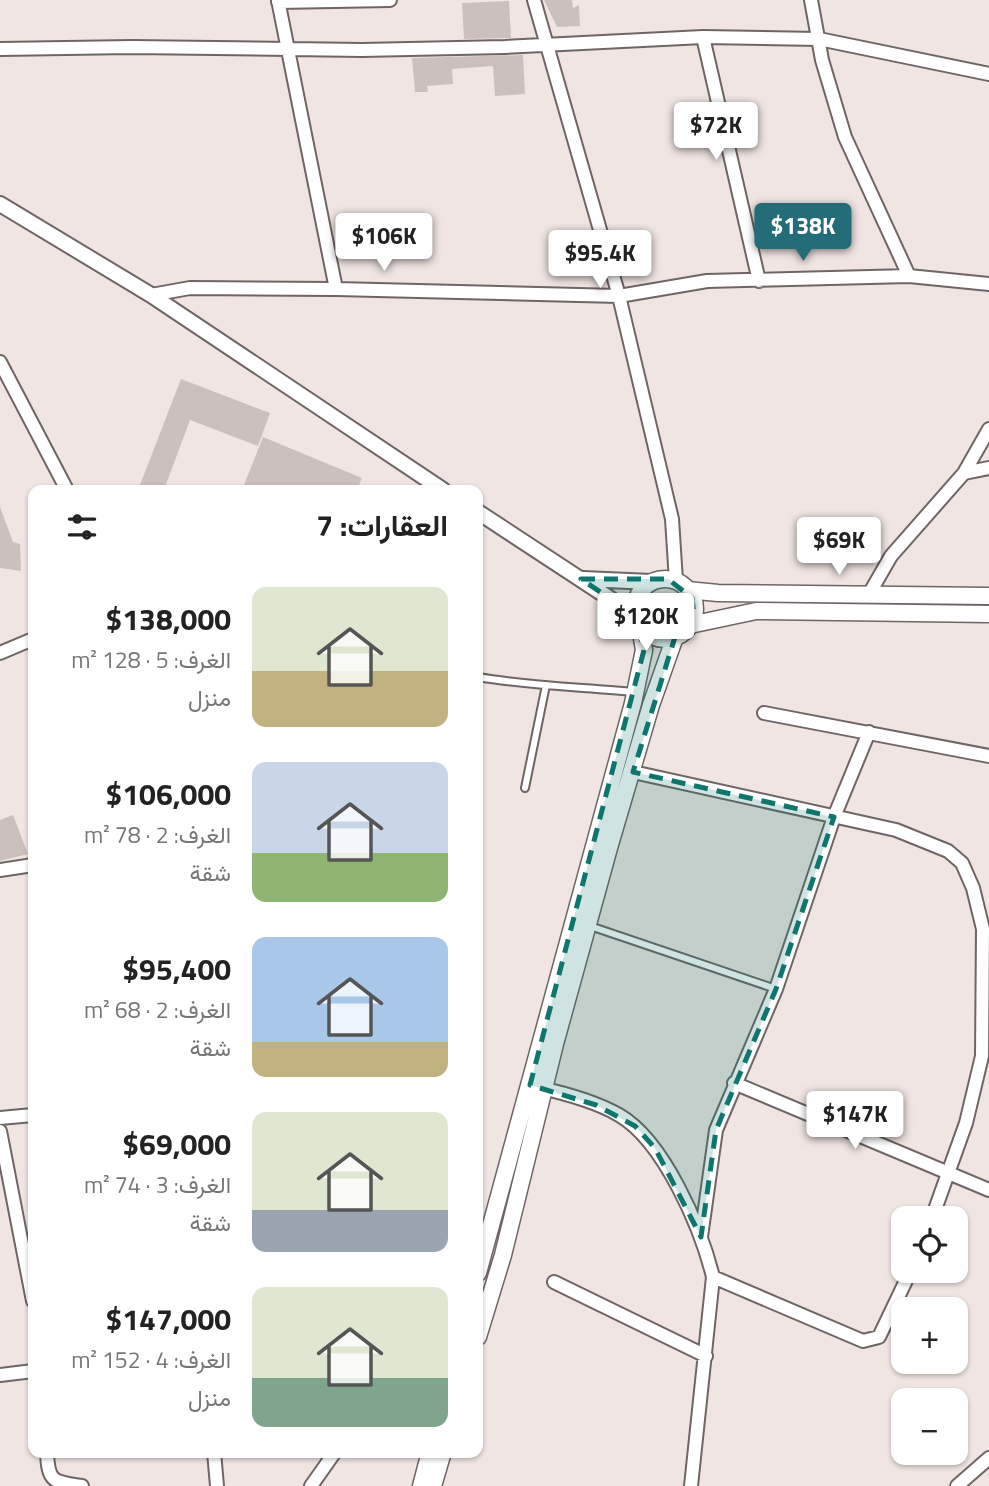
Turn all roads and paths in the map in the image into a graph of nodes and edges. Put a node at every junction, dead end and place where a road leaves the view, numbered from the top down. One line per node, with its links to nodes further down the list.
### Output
1 (390, 0): 4 (street)
2 (534, 0): 7 (street)
3 (811, 0): 6 (street)
4 (278, 1): 9 (street)
5 (703, 37): 6 (street); 7 (street); 13 (street)
6 (819, 39): 10 (street); 12 (street)
7 (545, 44): 9 (street); 17 (street)
8 (0, 49): 9 (street)
9 (286, 50): 15 (street)
10 (989, 74)
11 (0, 204): 16 (street)
12 (909, 276): 13 (street); 14 (street)
13 (759, 281): 17 (street)
14 (989, 284)
15 (336, 289): 16 (street); 17 (street)
16 (151, 295): 23 (street)
17 (619, 296): 27 (street)
18 (0, 362): 22 (street)
19 (989, 429): 21 (street)
20 (989, 468): 21 (street)
21 (964, 473): 28 (street)
22 (64, 485)
23 (436, 485)
24 (483, 515): 25 (street)
25 (581, 579): 26 (street); 31 (street)
26 (652, 582): 27 (main road); 31 (main road)
27 (682, 586): 28 (main road); 32 (main road)
28 (867, 596): 29 (main road)
29 (989, 596)
30 (989, 614): 32 (main road)
31 (638, 621): 33 (main road); 38 (main road)
32 (690, 625): 33 (main road)
33 (675, 637): 42 (main road)
34 (28, 641): 35 (street)
35 (0, 653)
36 (483, 678): 37 (lane)
37 (546, 685): 38 (lane); 43 (lane)
38 (636, 692): 51 (main road)
39 (764, 713): 40 (street)
40 (869, 732): 41 (street); 44 (street)
41 (989, 756)
42 (633, 772): 44 (street); 47 (main road)
43 (525, 788)
44 (834, 817): 48 (street); 49 (street)
45 (28, 866): 46 (street)
46 (0, 870)
47 (588, 925): 49 (lane); 51 (main road)
48 (987, 978): 55 (street)
49 (776, 989): 50 (street)
50 (734, 1083): 55 (street); 58 (street)
51 (537, 1087): 58 (street); 59 (main road); 61 (main road)
52 (28, 1115): 53 (street)
53 (0, 1118)
54 (0, 1131): 62 (street)
55 (949, 1173): 56 (street); 57 (street)
56 (989, 1190)
57 (937, 1206)
58 (701, 1237): 63 (street)
59 (483, 1239)
60 (483, 1246): 61 (street)
61 (503, 1255): 66 (main road)
62 (28, 1275)
63 (713, 1277): 65 (street); 67 (street)
64 (554, 1282): 67 (street)
65 (905, 1283)
66 (483, 1321)
67 (706, 1356): 81 (street)
68 (28, 1372): 69 (street)
69 (0, 1375)
70 (47, 1458): 76 (street)
71 (215, 1458): 77 (street)
72 (331, 1458): 78 (street)
73 (428, 1458): 79 (main road)
74 (441, 1458): 80 (main road)
75 (989, 1458): 82 (street)
76 (77, 1486)
77 (216, 1486)
78 (311, 1486)
79 (421, 1486)
80 (433, 1486)
81 (691, 1486)
82 (957, 1486)

